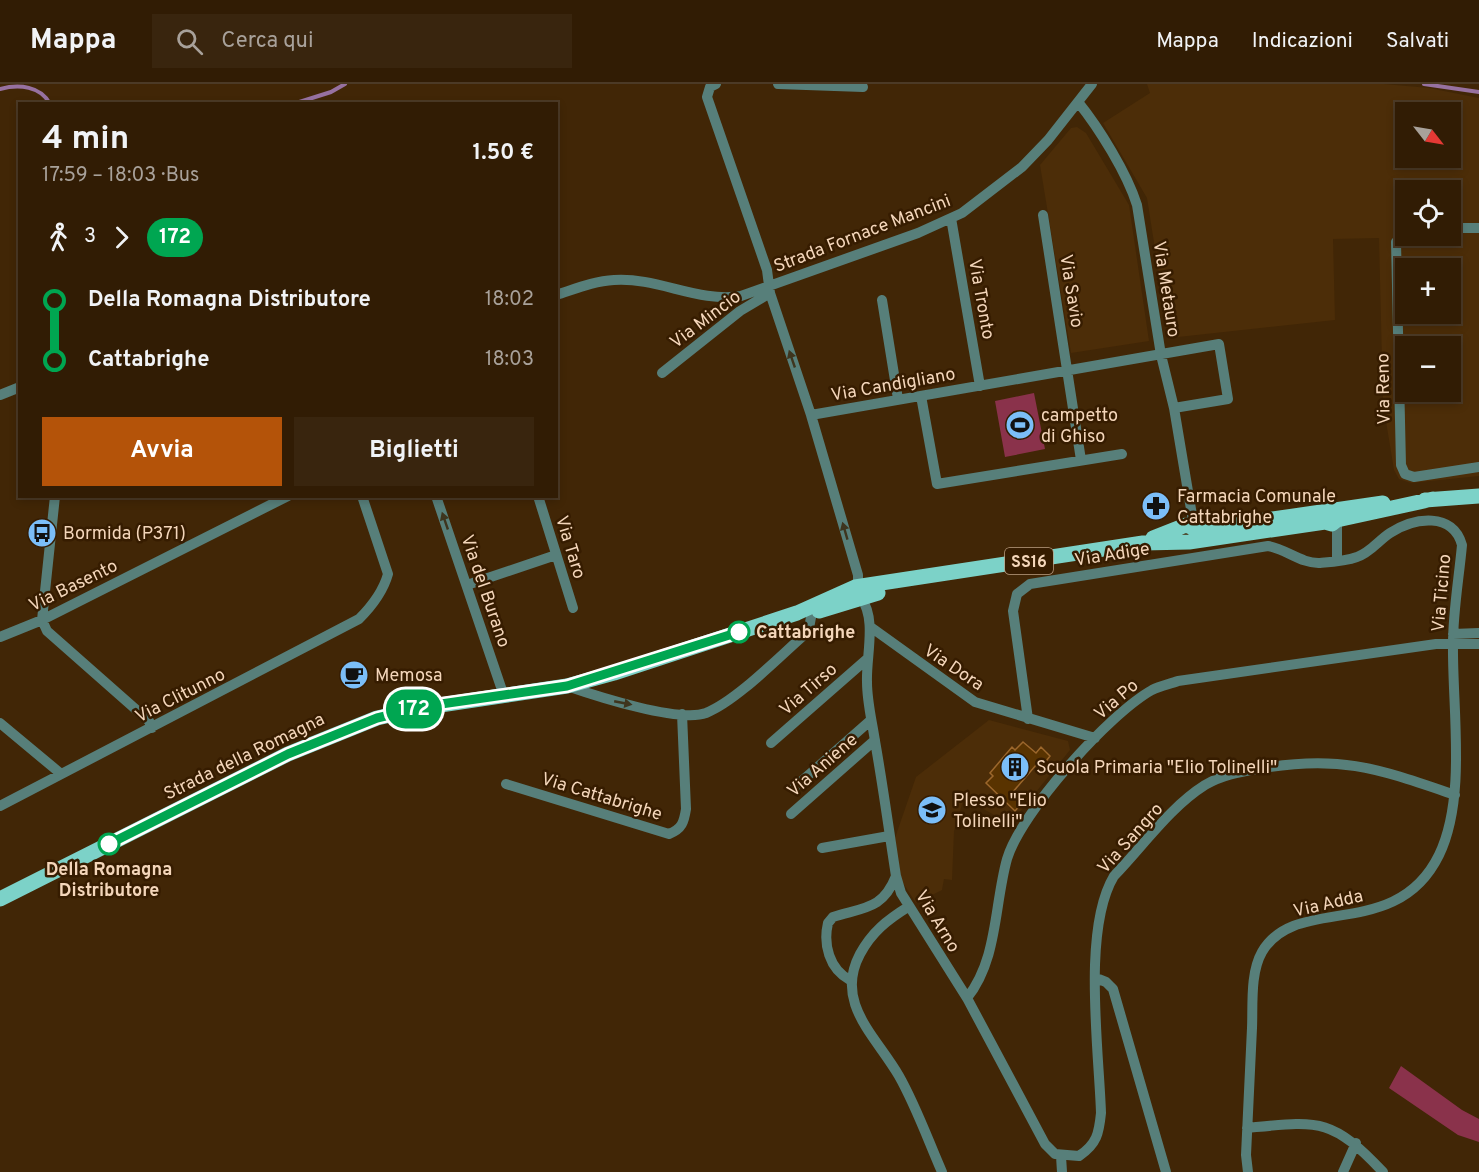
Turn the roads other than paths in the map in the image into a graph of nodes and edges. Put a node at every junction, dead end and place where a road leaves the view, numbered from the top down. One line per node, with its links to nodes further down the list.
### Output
1 (716, 84): 11 (street, Strada Fornace Mancini)
2 (778, 84): 4 (street)
3 (1092, 84): 5 (street, Strada Fornace Mancini)
4 (863, 87)
5 (1078, 102): 7 (street, Strada Fornace Mancini); 14 (street, Via Metauro)
6 (1043, 215): 15 (street, Via Savio)
7 (951, 218): 11 (street, Strada Fornace Mancini); 17 (street, Via Tronto)
8 (1461, 228): 9 (street)
9 (1479, 228)
10 (1396, 246): 26 (street, Via Reno)
11 (770, 290): 12 (street); 16 (street, Via Mincio); 23 (street, Strada Fornace Mancini, one-way to 11)
12 (558, 295)
13 (882, 300): 21 (street)
14 (1161, 355): 15 (street, Via Candigliano); 22 (street, Via Metauro); 22 (street, Via Candigliano)
15 (1068, 371): 17 (street, Via Candigliano); 25 (street, Via Savio)
16 (662, 373)
17 (980, 386): 20 (street, Via Candigliano)
18 (18, 388): 19 (street)
19 (0, 395)
20 (921, 396): 21 (street, Via Candigliano); 25 (street)
21 (898, 399): 23 (street, Via Candigliano)
22 (1174, 408): 34 (street, Via Metauro)
23 (811, 415): 38 (street, Strada Fornace Mancini, one-way to 23)
24 (1122, 454): 25 (street)
25 (1081, 460)
26 (1479, 467)
27 (1479, 496): 33 (main road, Strada della Romagna / SS16)
28 (55, 498): 41 (street)
29 (284, 498): 41 (street, Via Basento)
30 (363, 498): 54 (street, Via Clitunno)
31 (437, 498): 37 (street, Via del Burano, one-way to 31)
32 (539, 498): 35 (street, Via Taro)
33 (1331, 518): 34 (main road, Strada della Romagna / SS16); 36 (street)
34 (1188, 532): 38 (main road, Strada della Romagna / SS16)
35 (556, 555): 37 (street); 39 (street, Via Taro)
36 (1337, 561): 45 (street, Via Ticino); 51 (street, Via Adige)
37 (467, 585): 49 (street, Via del Burano)
38 (858, 595): 40 (main road, Strada della Romagna / SS16); 42 (street)
39 (573, 608)
40 (805, 613): 48 (main road, Strada della Romagna / SS16); 50 (street)
41 (42, 620): 44 (street, Via Basento); 54 (street)
42 (870, 625): 47 (street, Via Arno); 51 (street, Via Dora)
43 (1479, 633): 45 (street)
44 (0, 637)
45 (1453, 639): 46 (street); 55 (street, Via Po); 61 (street, Via Ticino)
46 (1479, 644)
47 (867, 660): 52 (street, Via Arno); 57 (street, Via Tirso)
48 (567, 686): 49 (main road, Strada della Romagna / SS16); 50 (street, one-way to 50)
49 (504, 696): 67 (main road, Strada della Romagna / SS16)
50 (682, 714): 59 (street, Via Cattabrighe)
51 (1028, 719): 55 (street, Via Dora)
52 (871, 720): 56 (street, Via Arno); 60 (street)
53 (0, 723): 58 (street)
54 (153, 728): 58 (street, Via Clitunno)
55 (1095, 738): 71 (street, Via Po)
56 (875, 740): 63 (street, Via Aniene); 64 (street, Via Arno)
57 (771, 743)
58 (60, 773): 62 (street, Via Clitunno)
59 (506, 784)
60 (795, 787)
61 (1455, 795): 69 (street, Via Sangro); 72 (street, Via Adda)
62 (0, 806)
63 (791, 814)
64 (889, 836): 65 (street); 66 (street, Via Arno)
65 (822, 848)
66 (896, 876): 68 (street, Via Arno); 70 (street)
67 (0, 899)
68 (908, 907): 70 (street); 71 (street, Via Arno)
69 (1096, 978): 74 (street, Via Sangro); 77 (street)
70 (850, 980): 75 (street)
71 (967, 998): 74 (street, Via Arno)
72 (1247, 1128): 73 (street); 78 (street, Via Adda)
73 (1356, 1143): 79 (street); 80 (street)
74 (1060, 1156): 76 (street)
75 (942, 1172)
76 (1062, 1172)
77 (1166, 1172)
78 (1248, 1172)
79 (1343, 1172)
80 (1383, 1172)

